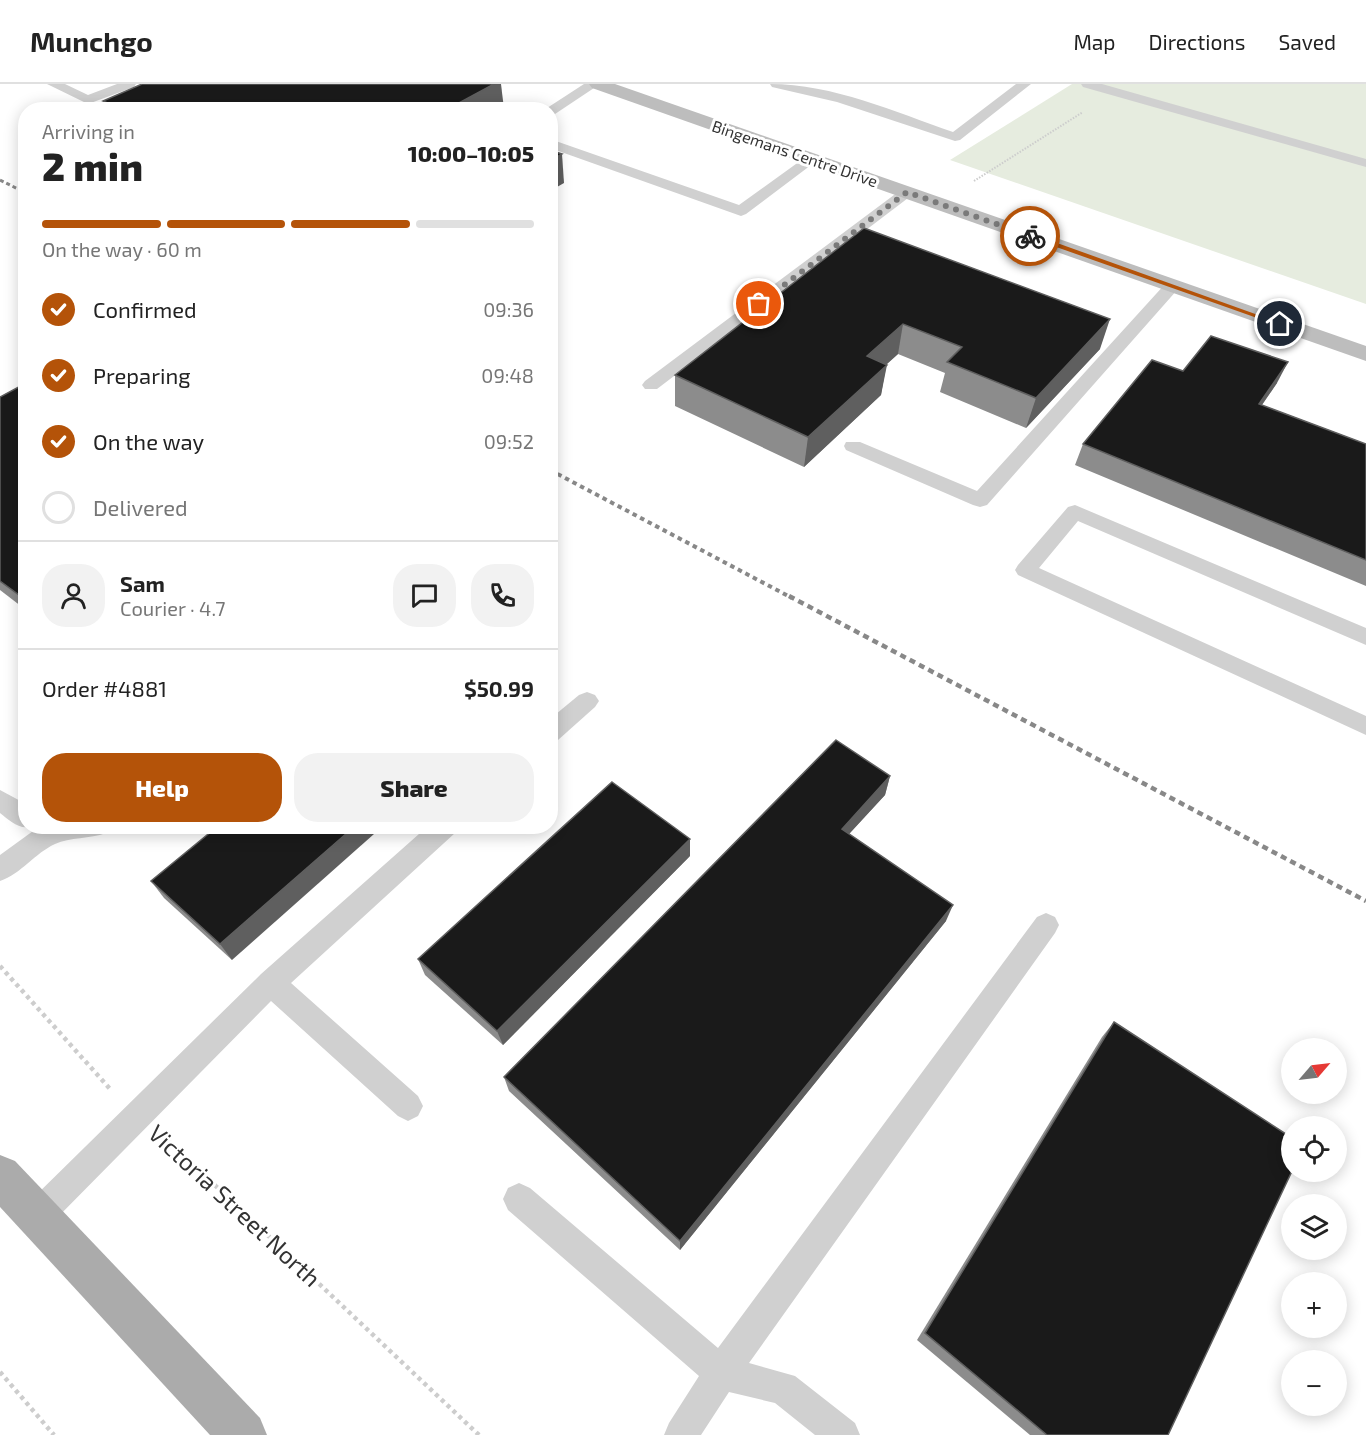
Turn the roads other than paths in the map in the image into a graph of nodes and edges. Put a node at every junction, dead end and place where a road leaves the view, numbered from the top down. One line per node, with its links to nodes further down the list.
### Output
1 (54, 84): 2 (lane)
2 (129, 84)
3 (593, 84): 8 (lane)
4 (598, 84): 10 (main road, Bingemans Centre Drive)
5 (777, 84): 6 (lane)
6 (1024, 84)
7 (1088, 84): 11 (lane)
8 (558, 106)
9 (558, 146): 10 (lane)
10 (812, 159): 12 (main road, Bingemans Centre Drive)
11 (1366, 163)
12 (907, 192): 13 (lane); 15 (main road, Bingemans Centre Drive)
13 (848, 236): 14 (lane); 17 (lane)
14 (870, 244)
15 (1172, 286): 16 (main road, Bingemans Centre Drive); 18 (lane)
16 (1366, 354)
17 (651, 385)
18 (854, 446)
19 (1366, 637): 22 (lane)
20 (587, 701): 21 (lane)
21 (558, 726)
22 (1366, 726)
23 (0, 800): 24 (lane)
24 (18, 812)
25 (39, 834): 27 (lane)
26 (437, 834): 29 (lane)
27 (0, 870)
28 (1046, 925): 34 (lane)
29 (271, 983): 30 (lane); 33 (lane)
30 (408, 1106)
31 (0, 1176): 33 (main road)
32 (519, 1199): 34 (lane)
33 (37, 1216): 35 (main road)
34 (721, 1373): 36 (lane); 37 (lane)
35 (243, 1435)
36 (681, 1435)
37 (843, 1435)

